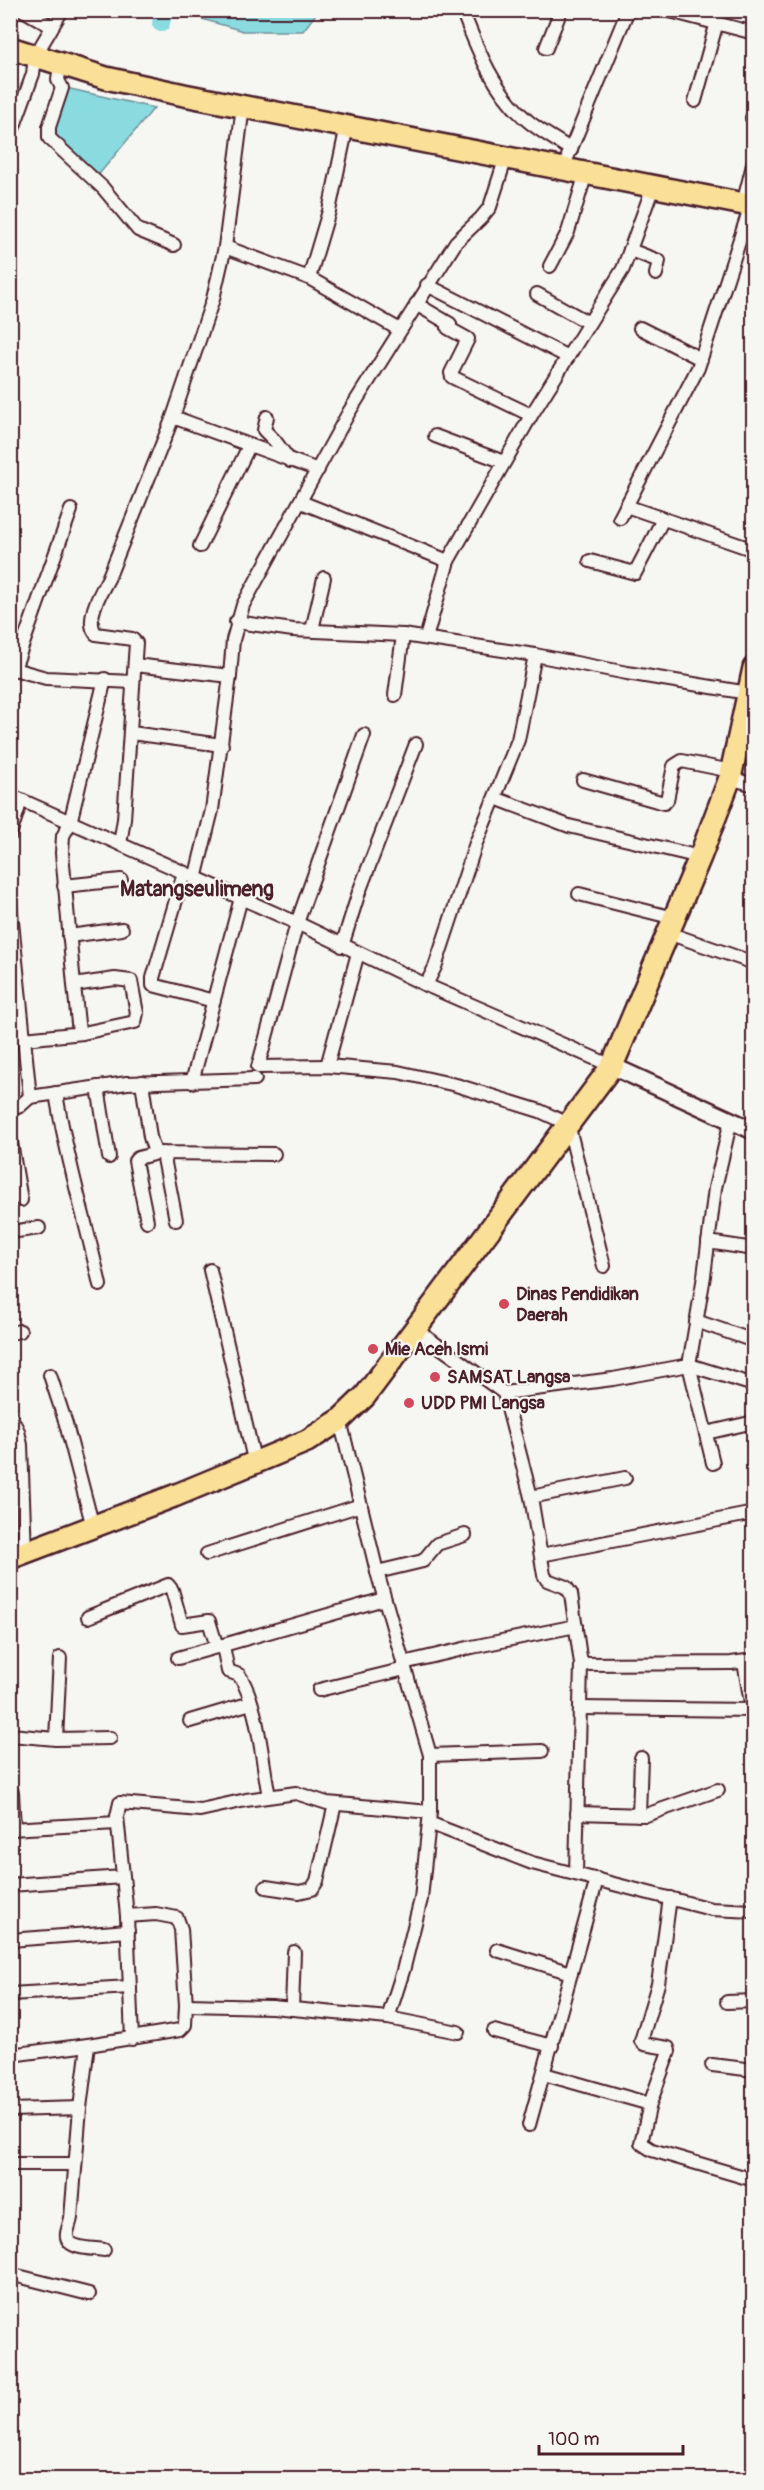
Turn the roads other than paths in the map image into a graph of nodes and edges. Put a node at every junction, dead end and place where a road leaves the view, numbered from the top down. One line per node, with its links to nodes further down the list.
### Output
1 (23, 10): 8 (street)
2 (462, 10): 21 (street)
3 (561, 10): 11 (street)
4 (628, 10): 21 (street)
5 (666, 10): 7 (street)
6 (61, 12): 8 (street)
7 (717, 22): 9 (street); 14 (street)
8 (51, 26): 12 (street)
9 (753, 33)
10 (10, 48): 12 (highway)
11 (546, 48)
12 (35, 56): 13 (highway); 19 (street)
13 (60, 64): 15 (highway); 26 (street)
14 (695, 101)
15 (243, 106): 18 (highway); 27 (street)
16 (753, 113): 17 (street)
17 (753, 121)
18 (347, 126): 20 (highway); 31 (street)
19 (10, 137)
20 (506, 157): 21 (highway); 32 (street)
21 (567, 159): 23 (highway)
22 (753, 161): 25 (street)
23 (586, 173): 24 (highway); 29 (street)
24 (653, 187): 25 (highway); 28 (street)
25 (749, 205): 39 (street)
26 (174, 244)
27 (225, 247): 31 (street); 41 (street)
28 (630, 250): 30 (street); 35 (street)
29 (550, 266)
30 (656, 274)
31 (309, 278): 37 (street)
32 (427, 285): 34 (street); 38 (street)
33 (537, 294): 35 (street)
34 (416, 304): 37 (street); 40 (street)
35 (589, 323): 38 (street)
36 (640, 328): 39 (street)
37 (400, 330): 47 (street)
38 (568, 357): 40 (street)
39 (701, 359): 50 (street)
40 (531, 416): 46 (street)
41 (173, 417): 44 (street); 61 (street)
42 (267, 417): 45 (street)
43 (435, 436): 46 (street)
44 (249, 446): 45 (street); 51 (street)
45 (290, 460): 47 (street)
46 (504, 462): 53 (street)
47 (318, 470): 48 (street)
48 (301, 502): 53 (street); 56 (street)
49 (71, 510): 62 (street)
50 (663, 519): 52 (street); 54 (street)
51 (200, 546)
52 (753, 550)
53 (448, 561): 59 (street)
54 (590, 561)
55 (324, 578): 57 (street)
56 (236, 622): 57 (street); 64 (street)
57 (312, 630): 58 (street)
58 (403, 635): 59 (street); 68 (street)
59 (426, 638): 60 (street)
60 (535, 655): 67 (street); 77 (street)
61 (135, 665): 64 (street); 66 (street)
62 (12, 668): 65 (street)
63 (753, 668): 67 (highway)
64 (230, 676): 72 (street)
65 (105, 679): 66 (street); 78 (street)
66 (133, 682): 69 (street)
67 (748, 693): 73 (highway)
68 (394, 695)
69 (130, 733): 72 (street); 80 (street)
70 (364, 735): 88 (street)
71 (416, 744): 93 (street)
72 (222, 745): 82 (street)
73 (731, 775): 74 (street); 75 (street); 81 (highway)
74 (583, 780)
75 (753, 785)
76 (16, 797): 78 (street); 79 (street)
77 (495, 798): 81 (street); 97 (street)
78 (70, 823): 80 (street); 84 (street)
79 (10, 835)
80 (120, 844): 82 (street)
81 (700, 857): 89 (highway)
82 (194, 871): 86 (street); 99 (street)
83 (121, 880): 84 (street)
84 (64, 886): 92 (street)
85 (579, 894): 89 (street)
86 (241, 898): 88 (street); 99 (street)
87 (10, 902): 91 (street)
88 (300, 917): 93 (street); 103 (street)
89 (671, 925): 95 (street); 104 (highway)
90 (122, 929): 92 (street)
91 (12, 934): 96 (street)
92 (69, 936): 98 (street)
93 (344, 938): 94 (street)
94 (358, 953): 97 (street); 103 (street)
95 (753, 963)
96 (14, 980): 100 (street)
97 (427, 983): 104 (street)
98 (74, 985): 101 (street); 101 (street)
99 (214, 1001): 107 (street)
100 (16, 1024): 102 (street)
101 (79, 1033): 102 (street)
102 (24, 1039): 110 (street)
103 (327, 1066): 113 (street)
104 (612, 1066): 112 (street); 113 (highway)
105 (255, 1079): 107 (street)
106 (142, 1082): 107 (street); 108 (street); 116 (street)
107 (192, 1082)
108 (98, 1087): 109 (street); 118 (street)
109 (56, 1093): 110 (street); 128 (street)
110 (30, 1096): 111 (street)
111 (10, 1110)
112 (731, 1120): 114 (street); 124 (street)
113 (568, 1124): 126 (street); 130 (highway)
114 (753, 1131)
115 (10, 1137): 119 (street)
116 (160, 1153): 117 (street); 120 (street); 121 (street)
117 (274, 1154)
118 (110, 1157)
119 (21, 1200)
120 (176, 1220)
121 (147, 1221)
122 (39, 1228): 123 (street)
123 (10, 1232)
124 (708, 1242): 125 (street); 129 (street)
125 (753, 1249)
126 (604, 1266)
127 (210, 1270): 141 (street)
128 (100, 1285)
129 (696, 1321): 131 (street); 132 (street)
130 (415, 1329): 135 (street); 137 (highway)
131 (753, 1341)
132 (689, 1365): 134 (street); 135 (street); 139 (street)
133 (50, 1376): 146 (street)
134 (753, 1385)
135 (504, 1393): 143 (street)
136 (10, 1415): 150 (street)
137 (340, 1420): 141 (highway); 144 (street)
138 (753, 1422): 139 (street)
139 (706, 1433): 140 (street)
140 (713, 1463)
141 (255, 1464): 146 (highway)
142 (624, 1478): 143 (street)
143 (531, 1497): 149 (street)
144 (361, 1505): 148 (street); 151 (street)
145 (753, 1513): 149 (street)
146 (93, 1527): 150 (highway)
147 (465, 1535): 151 (street)
148 (207, 1554)
149 (541, 1554): 154 (street)
150 (18, 1555)
151 (376, 1572): 152 (street)
152 (384, 1599): 155 (street); 160 (street)
153 (88, 1617): 155 (street)
154 (576, 1626): 159 (street); 160 (street)
155 (220, 1647): 157 (street); 162 (street)
156 (60, 1658): 167 (street)
157 (178, 1658)
158 (749, 1661): 159 (street); 164 (street)
159 (581, 1664): 163 (street)
160 (404, 1666): 161 (street); 170 (street)
161 (319, 1690)
162 (251, 1703): 165 (street); 174 (street)
163 (580, 1708): 164 (street); 176 (street)
164 (753, 1709)
165 (190, 1720)
166 (10, 1736): 167 (street)
167 (56, 1738): 168 (street)
168 (110, 1738)
169 (542, 1751): 170 (street)
170 (430, 1755): 178 (street)
171 (641, 1758): 177 (street)
172 (718, 1790): 177 (street)
173 (12, 1792): 180 (street)
174 (269, 1796): 175 (street); 179 (street)
175 (335, 1804): 178 (street); 185 (street)
176 (577, 1813): 177 (street); 181 (street)
177 (639, 1815)
178 (430, 1818): 181 (street); 200 (street)
179 (117, 1823): 180 (street); 182 (street)
180 (12, 1829)
181 (576, 1873): 183 (street)
182 (123, 1877): 184 (street); 188 (street)
183 (597, 1879): 186 (street); 193 (street)
184 (10, 1885)
185 (266, 1887)
186 (670, 1898): 187 (street); 210 (street)
187 (753, 1911)
188 (127, 1916): 189 (street); 198 (street)
189 (128, 1931): 190 (street); 194 (street)
190 (10, 1940)
191 (497, 1950): 193 (street)
192 (294, 1952): 199 (street)
193 (572, 1973): 205 (street)
194 (130, 1987): 195 (street); 203 (street)
195 (10, 1994)
196 (753, 2001): 197 (street)
197 (727, 2002)
198 (186, 2005): 199 (street); 203 (street)
199 (292, 2009): 200 (street)
200 (388, 2018): 202 (street)
201 (494, 2031): 205 (street)
202 (458, 2032)
203 (132, 2038): 204 (street)
204 (88, 2045): 206 (street); 211 (street)
205 (552, 2046): 209 (street)
206 (10, 2055)
207 (712, 2065): 208 (street)
208 (753, 2070)
209 (544, 2074): 210 (street); 213 (street)
210 (650, 2103): 216 (street)
211 (80, 2108): 212 (street); 215 (street)
212 (10, 2110)
213 (529, 2126)
214 (10, 2164): 215 (street)
215 (74, 2164): 217 (street)
216 (753, 2180)
217 (104, 2250)
218 (10, 2274): 219 (street)
219 (89, 2294)

